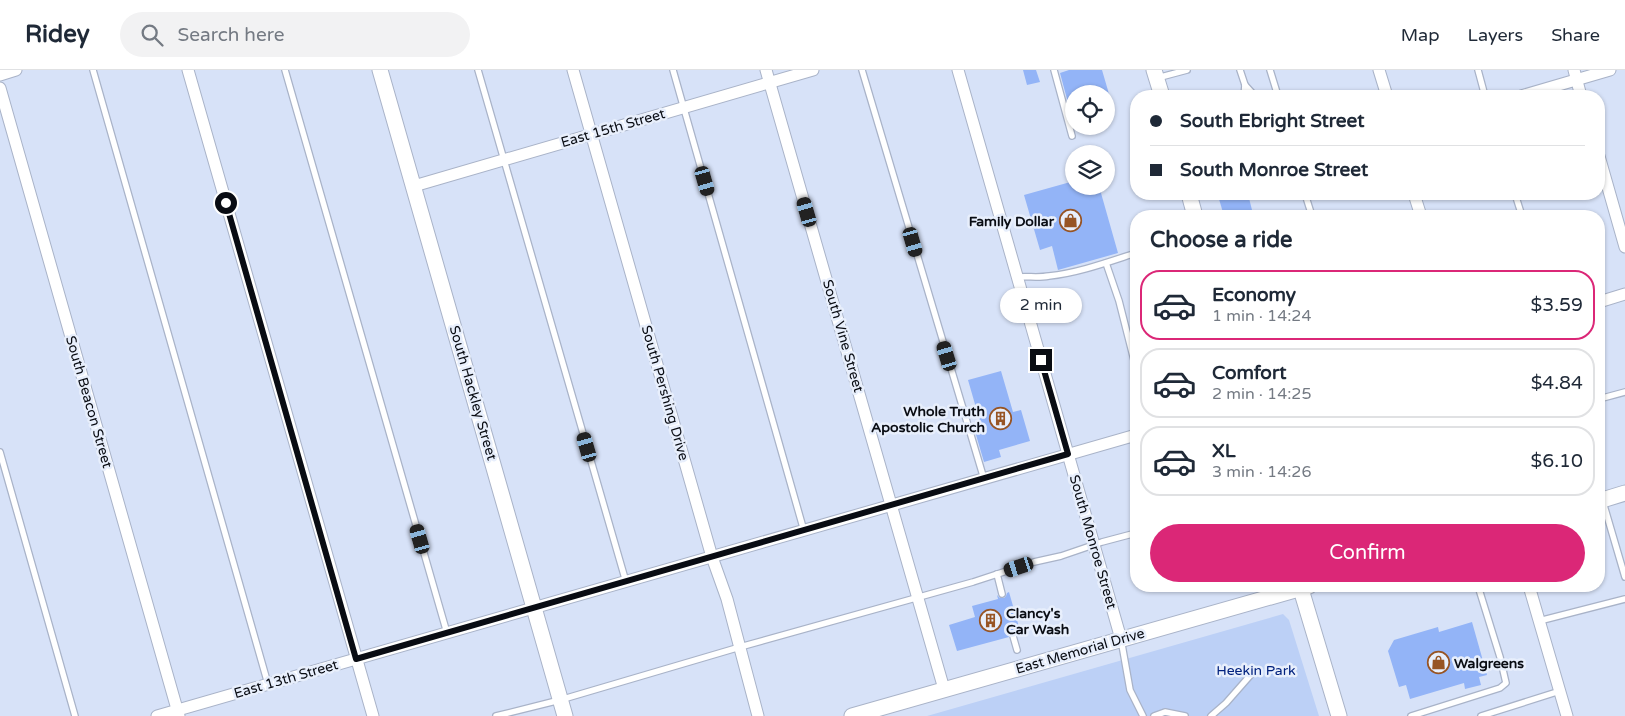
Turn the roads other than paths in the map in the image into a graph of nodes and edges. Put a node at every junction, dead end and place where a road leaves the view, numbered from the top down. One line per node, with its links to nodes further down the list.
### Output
1 (16, 70): 21 (street)
2 (94, 70): 80 (lane)
3 (188, 70): 78 (street)
4 (284, 70): 73 (lane)
5 (380, 70): 39 (street, South Hackley Street)
6 (478, 70): 37 (lane)
7 (574, 70): 35 (street, South Pershing Drive)
8 (673, 70): 34 (lane)
9 (766, 70): 23 (street, South Vine Street)
10 (813, 70): 23 (street, East 15th Street)
11 (862, 70): 52 (lane)
12 (958, 70): 43 (street, South Monroe Street)
13 (1054, 70): 36 (lane)
14 (1187, 70): 20 (lane)
15 (1240, 70): 24 (lane)
16 (1270, 70): 29 (lane)
17 (1379, 70): 30 (street)
18 (1478, 70): 31 (lane)
19 (1610, 70): 22 (street)
20 (1156, 74): 26 (street)
21 (0, 75)
22 (1575, 75): 32 (street); 33 (street)
23 (770, 83): 34 (street, East 15th Street); 55 (street, South Vine Street)
24 (1245, 85): 27 (lane); 28 (lane)
25 (0, 88): 84 (street, South Beacon Street)
26 (1160, 90)
27 (1245, 90)
28 (1250, 90)
29 (1276, 90)
30 (1385, 90)
31 (1483, 90)
32 (1536, 90)
33 (1579, 90)
34 (684, 107): 35 (street, East 15th Street); 57 (lane)
35 (592, 134): 37 (street, East 15th Street); 60 (street, South Pershing Drive)
36 (1072, 136)
37 (504, 160): 39 (street, East 15th Street); 63 (lane)
38 (1605, 177): 40 (street)
39 (414, 186): 71 (street, South Hackley Street)
40 (1625, 247)
41 (1130, 255): 42 (lane)
42 (1106, 263): 43 (lane); 46 (lane)
43 (1017, 278): 51 (street, South Monroe Street)
44 (1625, 294): 45 (street)
45 (1605, 300)
46 (1130, 348)
47 (1625, 392): 48 (lane)
48 (1605, 397)
49 (1130, 437): 51 (street, East 13th Street)
50 (0, 452): 85 (lane)
51 (1068, 454): 52 (street, East 13th Street); 59 (street, South Monroe Street)
52 (984, 479): 55 (street, East 13th Street)
53 (1625, 493): 54 (street)
54 (1605, 499)
55 (892, 506): 57 (street, East 13th Street); 69 (street, South Vine Street)
56 (1605, 515): 62 (lane)
57 (804, 531): 60 (street, East 13th Street)
58 (1130, 535): 59 (lane)
59 (1094, 545): 61 (lane); 75 (street, South Monroe Street)
60 (712, 557): 63 (street, East 13th Street); 76 (street, South Pershing Drive)
61 (997, 574): 68 (lane); 69 (lane)
62 (1625, 577)
63 (626, 582): 71 (street, East 13th Street)
64 (1286, 592): 75 (street, East Memorial Drive)
65 (1304, 592): 96 (street)
66 (1480, 592): 97 (lane)
67 (1531, 592): 72 (street)
68 (1002, 594)
69 (918, 596): 76 (lane); 81 (street, South Vine Street)
70 (1625, 598): 72 (lane)
71 (534, 608): 73 (street, East 13th Street); 83 (street, South Hackley Street)
72 (1539, 622): 82 (street)
73 (447, 633): 78 (street, East 13th Street)
74 (1013, 636): 77 (lane)
75 (1121, 639): 81 (street, East Memorial Drive); 92 (lane)
76 (740, 647): 83 (lane); 90 (street, South Pershing Drive)
77 (1017, 650)
78 (356, 659): 80 (street, East 13th Street); 87 (street)
79 (1255, 670): 95 (lane)
80 (268, 684): 84 (street, East 13th Street)
81 (944, 689): 91 (street, East Memorial Drive)
82 (1560, 692): 98 (lane); 99 (street)
83 (560, 700): 88 (lane); 89 (street, South Hackley Street)
84 (178, 713): 86 (street, East 13th Street)
85 (75, 716)
86 (157, 716)
87 (373, 716)
88 (496, 716)
89 (564, 716)
90 (758, 716)
91 (852, 716)
92 (1143, 716)
93 (1154, 716): 94 (lane)
94 (1185, 716)
95 (1211, 716)
96 (1339, 716)
97 (1411, 716)
98 (1481, 716)
99 (1568, 716)

